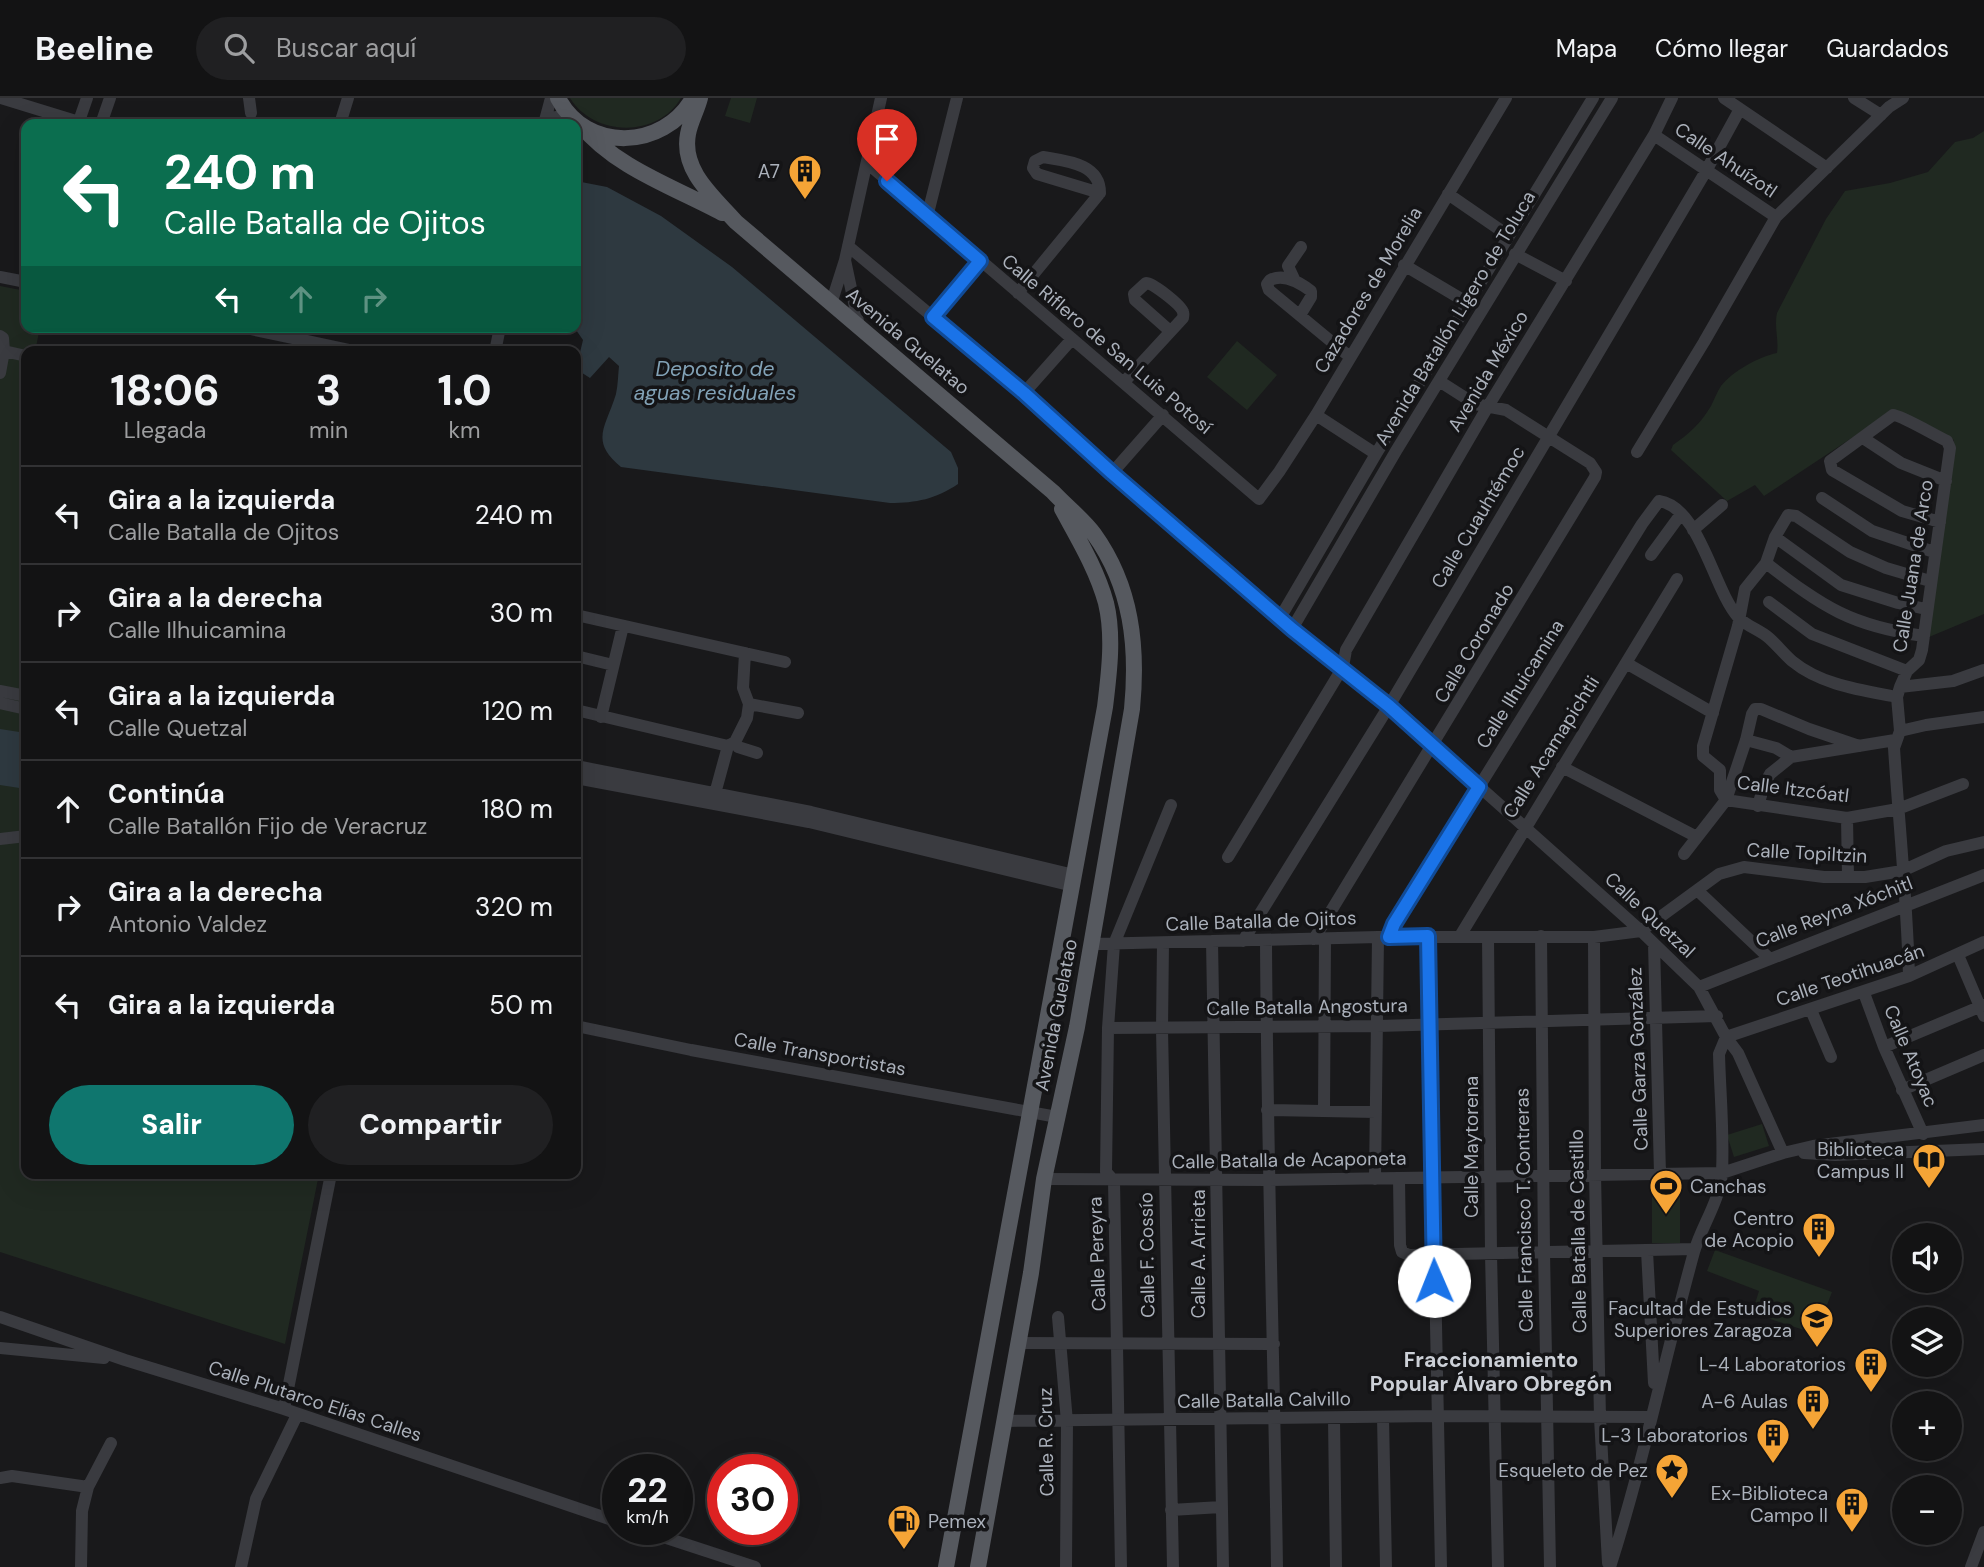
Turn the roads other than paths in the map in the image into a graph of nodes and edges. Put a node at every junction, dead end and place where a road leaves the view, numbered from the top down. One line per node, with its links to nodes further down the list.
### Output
1 (1, 98): 22 (street)
2 (87, 98): 23 (street)
3 (110, 98): 24 (street)
4 (248, 98): 20 (street)
5 (348, 98): 25 (street)
6 (551, 98): 26 (street)
7 (558, 98): 27 (main road, Avenida Guelatao)
8 (693, 98): 28 (main road)
9 (700, 98): 38 (main road, Avenida Guelatao)
10 (881, 98): 31 (street)
11 (957, 98): 36 (street)
12 (1506, 98): 35 (street, Cazadores de Morelia)
13 (1593, 98): 39 (street, Avenida Batallón Ligero de Toluca)
14 (1612, 98): 42 (street, Avenida Batallón Ligero de Toluca)
15 (1672, 98): 30 (street, Avenida México)
16 (1724, 98): 19 (street)
17 (1854, 98): 21 (street)
18 (1903, 98): 21 (street)
19 (1740, 109): 32 (street); 33 (street, Calle Cuauhtémoc)
20 (251, 113)
21 (1881, 115): 32 (street)
22 (67, 119)
23 (80, 119)
24 (103, 119)
25 (342, 119)
26 (546, 119)
27 (575, 119)
28 (581, 124)
29 (581, 126): 38 (main road, Avenida Guelatao)
30 (1654, 135): 33 (street, Calle Ahuízotl); 48 (street, Avenida México)
31 (867, 163): 36 (street, Calle Riflero de San Luis Potosí); 41 (street)
32 (1827, 168): 37 (street)
33 (1706, 172): 37 (street, Calle Ahuízotl); 70 (street, Calle Cuauhtémoc)
34 (1100, 193): 34 (street); 49 (street)
35 (1448, 194): 39 (street); 44 (street, Cazadores de Morelia)
36 (927, 217): 43 (street, Calle Riflero de San Luis Potosí)
37 (1776, 217): 72 (street)
38 (736, 222): 50 (main road, Avenida Guelatao)
39 (1509, 236): 51 (street, Avenida Batallón Ligero de Toluca)
40 (1301, 247): 47 (street)
41 (847, 253): 50 (street); 53 (street, Calle Quetzal); 54 (street)
42 (1516, 254): 48 (street); 64 (street, Avenida Batallón Ligero de Toluca)
43 (980, 261): 49 (street, Calle Riflero de San Luis Potosí); 53 (street)
44 (1405, 265): 51 (street); 62 (street, Cazadores de Morelia)
45 (0, 277): 46 (street)
46 (21, 281)
47 (1295, 281): 52 (street); 52 (street)
48 (1566, 281): 67 (street, Avenida México)
49 (1018, 293): 58 (street, Calle Riflero de San Luis Potosí)
50 (831, 303): 54 (main road, Avenida Guelatao)
51 (1468, 303): 73 (street, Avenida Batallón Ligero de Toluca)
52 (1300, 316): 62 (street)
53 (933, 317): 66 (street, Calle Quetzal)
54 (859, 326): 76 (main road, Avenida Guelatao)
55 (1170, 331): 65 (street)
56 (284, 333): 59 (street)
57 (0, 336): 60 (street)
58 (1072, 339): 65 (street, Calle Riflero de San Luis Potosí); 66 (street)
59 (335, 346)
60 (4, 351): 61 (street); 63 (street)
61 (21, 355)
62 (1350, 357): 69 (street, Cazadores de Morelia)
63 (0, 373)
64 (1439, 381): 67 (street); 87 (street, Avenida Batallón Ligero de Toluca)
65 (1124, 382): 68 (street, Calle Riflero de San Luis Potosí)
66 (1024, 393): 74 (street, Calle Quetzal)
67 (1487, 408): 70 (street); 104 (street, Avenida México)
68 (1163, 415): 74 (street); 78 (street, Calle Riflero de San Luis Potosí)
69 (1316, 415): 73 (street); 78 (street, Cazadores de Morelia)
70 (1548, 437): 112 (street, Calle Cuauhtémoc); 122 (street, Calle Coronado)
71 (1863, 438): 75 (street); 75 (street, Calle Juana de Arco); 81 (street)
72 (1637, 452)
73 (1376, 454): 84 (street, Avenida Batallón Ligero de Toluca)
74 (1112, 473): 94 (street, Calle Quetzal)
75 (1946, 481): 81 (street, Calle Juana de Arco)
76 (1053, 492): 146 (main road, Avenida Guelatao); 162 (main road, Avenida Guelatao)
77 (1822, 498): 85 (street)
78 (1259, 499)
79 (1722, 505): 82 (street)
80 (1681, 514): 82 (street); 86 (street); 129 (street, Calle Ilhuicamina)
81 (1940, 522): 85 (street, Calle Juana de Arco)
82 (1693, 530): 95 (street)
83 (1775, 537): 88 (street); 90 (street); 92 (street)
84 (1320, 551): 87 (street); 94 (street, Avenida Batallón Ligero de Toluca)
85 (1934, 552): 90 (street, Calle Juana de Arco)
86 (1651, 555)
87 (1332, 560): 97 (street, Avenida Batallón Ligero de Toluca)
88 (1766, 563): 95 (street); 98 (street)
89 (1677, 579): 102 (street, Calle Acamapichtli)
90 (1930, 581): 92 (street, Calle Juana de Arco)
91 (1769, 602): 106 (street)
92 (1926, 609): 98 (street, Calle Juana de Arco)
93 (581, 616): 96 (street)
94 (1280, 618): 97 (street, Calle Quetzal)
95 (1740, 619): 108 (street); 116 (street)
96 (622, 626): 99 (street); 103 (street)
97 (1292, 629): 104 (street, Calle Quetzal)
98 (1924, 636): 106 (street, Calle Juana de Arco)
99 (745, 653): 101 (street); 111 (street)
100 (581, 657): 103 (street)
101 (785, 662)
102 (1626, 663): 116 (street); 126 (street, Calle Acamapichtli)
103 (613, 665): 117 (street)
104 (1343, 667): 112 (street, Calle Quetzal); 142 (street, Avenida México)
105 (1984, 670): 108 (street)
106 (1907, 671): 108 (street, Calle Juana de Arco)
107 (0, 691): 109 (street)
108 (1898, 692): 120 (street, Calle Juana de Arco)
109 (21, 695)
110 (0, 704): 113 (street)
111 (749, 704): 115 (street); 121 (street)
112 (1389, 706): 122 (street, Calle Quetzal); 158 (street, Calle Cuauhtémoc)
113 (21, 708)
114 (581, 711): 117 (street)
115 (799, 713)
116 (1713, 713): 131 (street)
117 (601, 716): 121 (street)
118 (1984, 717): 120 (street)
119 (1746, 740): 123 (street); 125 (street); 131 (street, Calle Itzcóatl)
120 (1896, 740): 123 (street); 134 (street, Calle Juana de Arco)
121 (732, 744): 124 (street); 130 (street)
122 (1434, 746): 129 (street, Calle Quetzal); 156 (street, Calle Coronado)
123 (1859, 746): 125 (street)
124 (757, 753)
125 (1791, 757): 133 (street)
126 (1562, 767): 136 (street, Calle Acamapichtli); 138 (street)
127 (581, 773): 130 (street)
128 (1963, 784): 134 (street, Calle Itzcóatl)
129 (1479, 787): 136 (street, Calle Quetzal); 153 (street, Calle Ilhuicamina)
130 (713, 799): 146 (street)
131 (1726, 800): 133 (street, Calle Itzcóatl); 138 (street, Calle Itzcóatl)
132 (1171, 805): 163 (street)
133 (1758, 806): 135 (street, Calle Itzcóatl)
134 (1898, 809): 135 (street, Calle Itzcóatl); 143 (street, Calle Juana de Arco)
135 (1847, 818): 145 (street)
136 (1524, 828): 149 (street, Calle Quetzal); 151 (street, Calle Acamapichtli)
137 (21, 837): 139 (street)
138 (1697, 837): 141 (street, Calle Itzcóatl)
139 (0, 839)
140 (1984, 842): 143 (street, Calle Topiltzin)
141 (1684, 854)
142 (1228, 857)
143 (1902, 871): 145 (street, Calle Topiltzin); 148 (street, Calle Juana de Arco)
144 (1984, 874): 148 (street, Calle Reyna Xóchitl)
145 (1847, 877): 147 (street, Calle Topiltzin)
146 (1074, 880): 192 (main road, Avenida Guelatao)
147 (1697, 890): 149 (street, Calle Topiltzin); 166 (street)
148 (1907, 905): 166 (street, Calle Reyna Xóchitl); 167 (street, Calle Juana de Arco)
149 (1641, 931): 155 (street, Calle Batalla de Ojitos); 164 (street, Calle Quetzal)
150 (1428, 936): 151 (street, Calle Batalla de Ojitos); 153 (street, Calle Batalla de Ojitos); 177 (street)
151 (1460, 936): 154 (street, Calle Batalla de Ojitos)
152 (1541, 936): 154 (street, Calle Batalla de Ojitos); 155 (street, Calle Batalla de Ojitos); 176 (street, Calle Francisco T. Contreras)
153 (1384, 937): 156 (street, Calle Batalla de Ojitos); 179 (street)
154 (1489, 937): 175 (street, Calle Maytorena)
155 (1594, 937): 174 (street, Calle Batalla de Castillo)
156 (1320, 939): 157 (street, Calle Batalla de Ojitos); 178 (street)
157 (1266, 940): 158 (street, Calle Batalla de Ojitos); 180 (street)
158 (1244, 941): 159 (street, Calle Batalla de Ojitos)
159 (1212, 942): 161 (street, Calle Batalla de Ojitos); 183 (street, Calle A. Arrieta)
160 (1984, 942): 165 (street, Calle Teotihuacán)
161 (1163, 943): 163 (street, Calle Batalla de Ojitos); 184 (street, Calle F. Cossío)
162 (1091, 944): 163 (street, Calle Batalla de Ojitos); 194 (main road, Avenida Guelatao)
163 (1114, 944): 182 (street, Calle Pereyra)
164 (1654, 944): 168 (street, Calle Quetzal); 173 (street, Calle Garza González)
165 (1958, 955): 167 (street, Calle Teotihuacán); 170 (street)
166 (1769, 958): 168 (street, Calle Reyna Xóchitl)
167 (1909, 976): 169 (street, Calle Teotihuacán)
168 (1699, 987): 172 (street, Calle Quetzal)
169 (1864, 993): 171 (street, Calle Teotihuacán); 186 (street, Calle Atoyac)
170 (1983, 1009): 186 (street)
171 (1811, 1010): 185 (street, Calle Teotihuacán); 188 (street)
172 (1717, 1016): 173 (street, Calle Batalla Angostura); 185 (street, Calle Quetzal)
173 (1657, 1019): 174 (street, Calle Batalla Angostura); 201 (street, Calle Garza González)
174 (1596, 1020): 176 (street, Calle Batalla Angostura); 200 (street, Calle Batalla de Castillo)
175 (1490, 1022): 176 (street, Calle Batalla Angostura); 177 (street, Calle Batalla Angostura); 202 (street, Calle Maytorena)
176 (1542, 1022): 203 (street, Calle Francisco T. Contreras)
177 (1431, 1024): 179 (street, Calle Batalla Angostura); 204 (street)
178 (1326, 1026): 179 (street, Calle Batalla Angostura); 180 (street, Calle Batalla Angostura); 191 (street)
179 (1378, 1026): 193 (street)
180 (1266, 1027): 183 (street, Calle Batalla Angostura); 190 (street)
181 (581, 1028): 192 (street, Calle Transportistas)
182 (1108, 1028): 184 (street, Calle Batalla Angostura); 211 (street, Calle Pereyra)
183 (1213, 1028): 184 (street, Calle Batalla Angostura); 209 (street, Calle A. Arrieta)
184 (1161, 1029): 212 (street, Calle F. Cossío)
185 (1726, 1037): 198 (street, Calle Quetzal); 199 (street)
186 (1884, 1047): 189 (street, Calle Atoyac)
187 (1984, 1055): 189 (street)
188 (1831, 1057)
189 (1902, 1090): 196 (street, Calle Atoyac)
190 (1267, 1110): 191 (street); 210 (street)
191 (1324, 1111): 193 (street)
192 (1030, 1112): 194 (street, Calle Transportistas); 256 (main road, Avenida Guelatao)
193 (1376, 1112): 207 (street)
194 (1057, 1117): 206 (main road, Avenida Guelatao)
195 (1984, 1125): 196 (street)
196 (1923, 1134): 198 (street)
197 (1984, 1149): 198 (street)
198 (1788, 1152): 199 (street, Calle Batalla de Acaponeta)
199 (1722, 1173): 201 (street, Calle Batalla de Acaponeta); 213 (street)
200 (1595, 1174): 201 (street, Calle Batalla de Acaponeta); 203 (street, Calle Batalla de Acaponeta); 214 (street, Calle Batalla de Castillo)
201 (1660, 1174)
202 (1491, 1177): 203 (street, Calle Batalla de Acaponeta); 204 (street, Calle Batalla de Acaponeta); 218 (street, Calle Maytorena)
203 (1543, 1177): 216 (street, Calle Francisco T. Contreras)
204 (1432, 1178): 208 (street, Calle Batalla de Acaponeta); 217 (street)
205 (330, 1179): 230 (street)
206 (1044, 1179): 211 (street, Calle Batalla de Acaponeta); 221 (main road, Avenida Guelatao)
207 (1375, 1179): 208 (street, Calle Batalla de Acaponeta); 210 (street, Calle Batalla de Acaponeta)
208 (1399, 1179): 217 (street)
209 (1217, 1180): 210 (street, Calle Batalla de Acaponeta); 212 (street, Calle Batalla de Acaponeta); 222 (street, Calle A. Arrieta)
210 (1269, 1180): 224 (street)
211 (1114, 1181): 212 (street, Calle Batalla de Acaponeta); 226 (street, Calle Pereyra)
212 (1165, 1181): 223 (street, Calle F. Cossío)
213 (1695, 1249): 215 (street); 229 (street)
214 (1597, 1250): 215 (street); 216 (street); 237 (street, Calle Batalla de Castillo)
215 (1647, 1251): 229 (street)
216 (1544, 1252): 218 (street); 236 (street, Calle Francisco T. Contreras)
217 (1433, 1254): 218 (street); 232 (street)
218 (1491, 1254): 233 (street, Calle Maytorena)
219 (0, 1317): 228 (street, Calle Plutarco Elías Calles)
220 (1058, 1317): 225 (street, Calle R. Cruz)
221 (1018, 1343): 225 (street); 242 (main road, Avenida Guelatao)
222 (1218, 1343): 223 (street); 224 (street); 241 (street, Calle A. Arrieta)
223 (1168, 1344): 226 (street); 243 (street, Calle F. Cossío)
224 (1274, 1344): 238 (street)
225 (1061, 1345): 226 (street); 244 (street, Calle R. Cruz)
226 (1118, 1345): 240 (street, Calle Pereyra)
227 (0, 1348): 228 (street)
228 (125, 1360): 230 (street, Calle Plutarco Elías Calles)
229 (1655, 1396): 235 (street)
230 (284, 1409): 231 (street, Calle Plutarco Elías Calles)
231 (298, 1415): 250 (street, Calle Plutarco Elías Calles); 254 (street)
232 (1436, 1416): 233 (street, Calle Batalla Calvillo); 234 (street, Calle Batalla Calvillo); 265 (street)
233 (1495, 1416): 236 (street, Calle Batalla Calvillo); 266 (street, Calle Maytorena)
234 (1383, 1417): 239 (street, Calle Batalla Calvillo); 264 (street)
235 (1651, 1417): 237 (street, Calle Batalla Calvillo); 268 (street)
236 (1546, 1418): 237 (street, Calle Batalla Calvillo); 267 (street, Calle Francisco T. Contreras)
237 (1600, 1418): 268 (street, Calle Batalla de Castillo)
238 (1275, 1419): 239 (street, Calle Batalla Calvillo); 241 (street, Calle Batalla Calvillo); 262 (street)
239 (1334, 1419): 263 (street)
240 (1120, 1420): 243 (street, Calle Batalla Calvillo); 244 (street, Calle Batalla Calvillo); 259 (street, Calle Pereyra)
241 (1219, 1420): 243 (street, Calle Batalla Calvillo); 248 (street, Calle A. Arrieta)
242 (1004, 1421): 244 (street, Calle Batalla Calvillo); 257 (main road, Avenida Guelatao)
243 (1169, 1421): 249 (street, Calle F. Cossío)
244 (1067, 1422): 258 (street, Calle R. Cruz)
245 (111, 1443): 247 (street)
246 (0, 1478): 247 (street)
247 (88, 1488): 253 (street)
248 (1221, 1507): 249 (street); 261 (street, Calle A. Arrieta)
249 (1171, 1510): 260 (street, Calle F. Cossío)
250 (602, 1516)
251 (1984, 1532): 269 (street)
252 (688, 1545): 255 (street)
253 (81, 1567)
254 (241, 1567)
255 (755, 1567)
256 (946, 1567)
257 (978, 1567)
258 (1066, 1567)
259 (1121, 1567)
260 (1173, 1567)
261 (1223, 1567)
262 (1277, 1567)
263 (1336, 1567)
264 (1386, 1567)
265 (1441, 1567)
266 (1498, 1567)
267 (1550, 1567)
268 (1609, 1567)
269 (1971, 1567)

